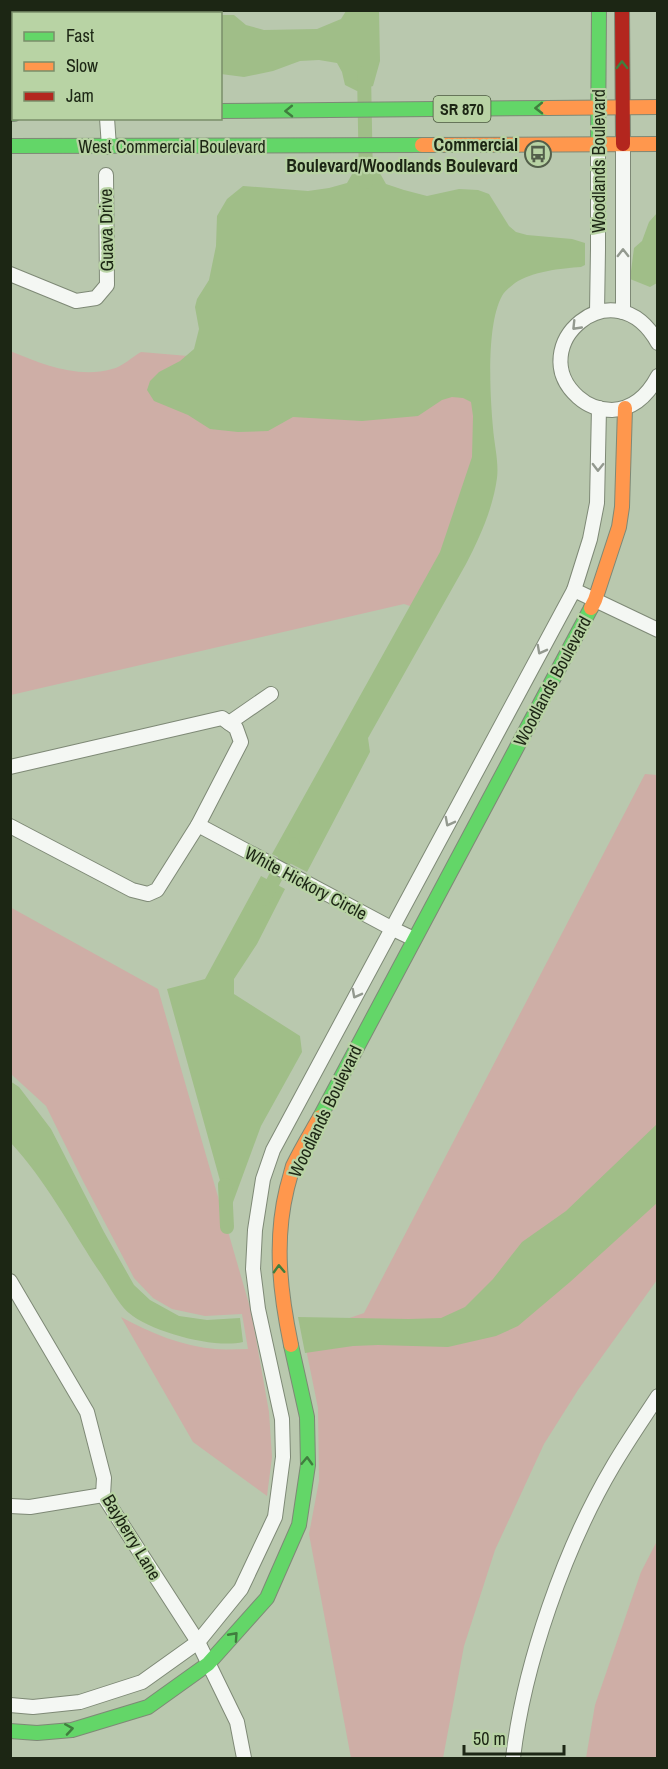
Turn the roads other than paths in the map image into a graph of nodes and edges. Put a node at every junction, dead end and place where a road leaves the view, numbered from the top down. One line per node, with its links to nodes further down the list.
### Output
1 (599, 10): 3 (main road, Woodlands Boulevard)
2 (622, 10): 4 (main road, Woodlands Boulevard, one-way to 2)
3 (598, 107): 4 (main road, West Commercial Boulevard / SR 870); 6 (main road, West Commercial Boulevard / SR 870, one-way to 6); 8 (main road, Woodlands Boulevard)
4 (622, 107): 5 (main road, West Commercial Boulevard / SR 870); 9 (main road, Woodlands Boulevard)
5 (657, 107)
6 (222, 111)
7 (107, 120): 12 (street)
8 (598, 144): 9 (main road, West Commercial Boulevard / SR 870); 12 (main road, West Commercial Boulevard / SR 870); 15 (street, Woodlands Boulevard)
9 (623, 144): 10 (main road, West Commercial Boulevard / SR 870); 16 (street, Woodlands Boulevard, one-way to 9)
10 (657, 144)
11 (10, 146): 12 (main road, West Commercial Boulevard / SR 870)
12 (109, 147)
13 (106, 175): 14 (street, Guava Drive)
14 (10, 274)
15 (597, 312): 16 (street); 19 (street, one-way to 19)
16 (623, 312): 17 (street)
17 (657, 343)
18 (657, 376): 20 (street)
19 (599, 408): 20 (street); 21 (street, Woodlands Boulevard, one-way to 21)
20 (625, 408): 22 (main road, Woodlands Boulevard)
21 (574, 590): 22 (street); 29 (street, Woodlands Boulevard, one-way to 29)
22 (596, 600): 23 (street); 30 (main road, Woodlands Boulevard)
23 (657, 630)
24 (270, 694): 25 (street)
25 (229, 723): 26 (street); 27 (street)
26 (10, 767)
27 (198, 825): 28 (street); 29 (street, White Hickory Circle)
28 (10, 826)
29 (391, 928): 30 (street, White Hickory Circle); 35 (street, Woodlands Boulevard, one-way to 35)
30 (414, 939): 36 (main road, Woodlands Boulevard, one-way to 30)
31 (10, 1281): 33 (street, Bayberry Lane)
32 (657, 1396): 40 (street)
33 (103, 1495): 34 (street); 35 (street, Bayberry Lane)
34 (10, 1506)
35 (198, 1642): 36 (street, Bayberry Lane); 37 (street, Woodlands Boulevard)
36 (208, 1664): 38 (main road, Woodlands Boulevard, one-way to 36); 39 (street, Bayberry Lane)
37 (10, 1706)
38 (10, 1731)
39 (244, 1758)
40 (513, 1758)

